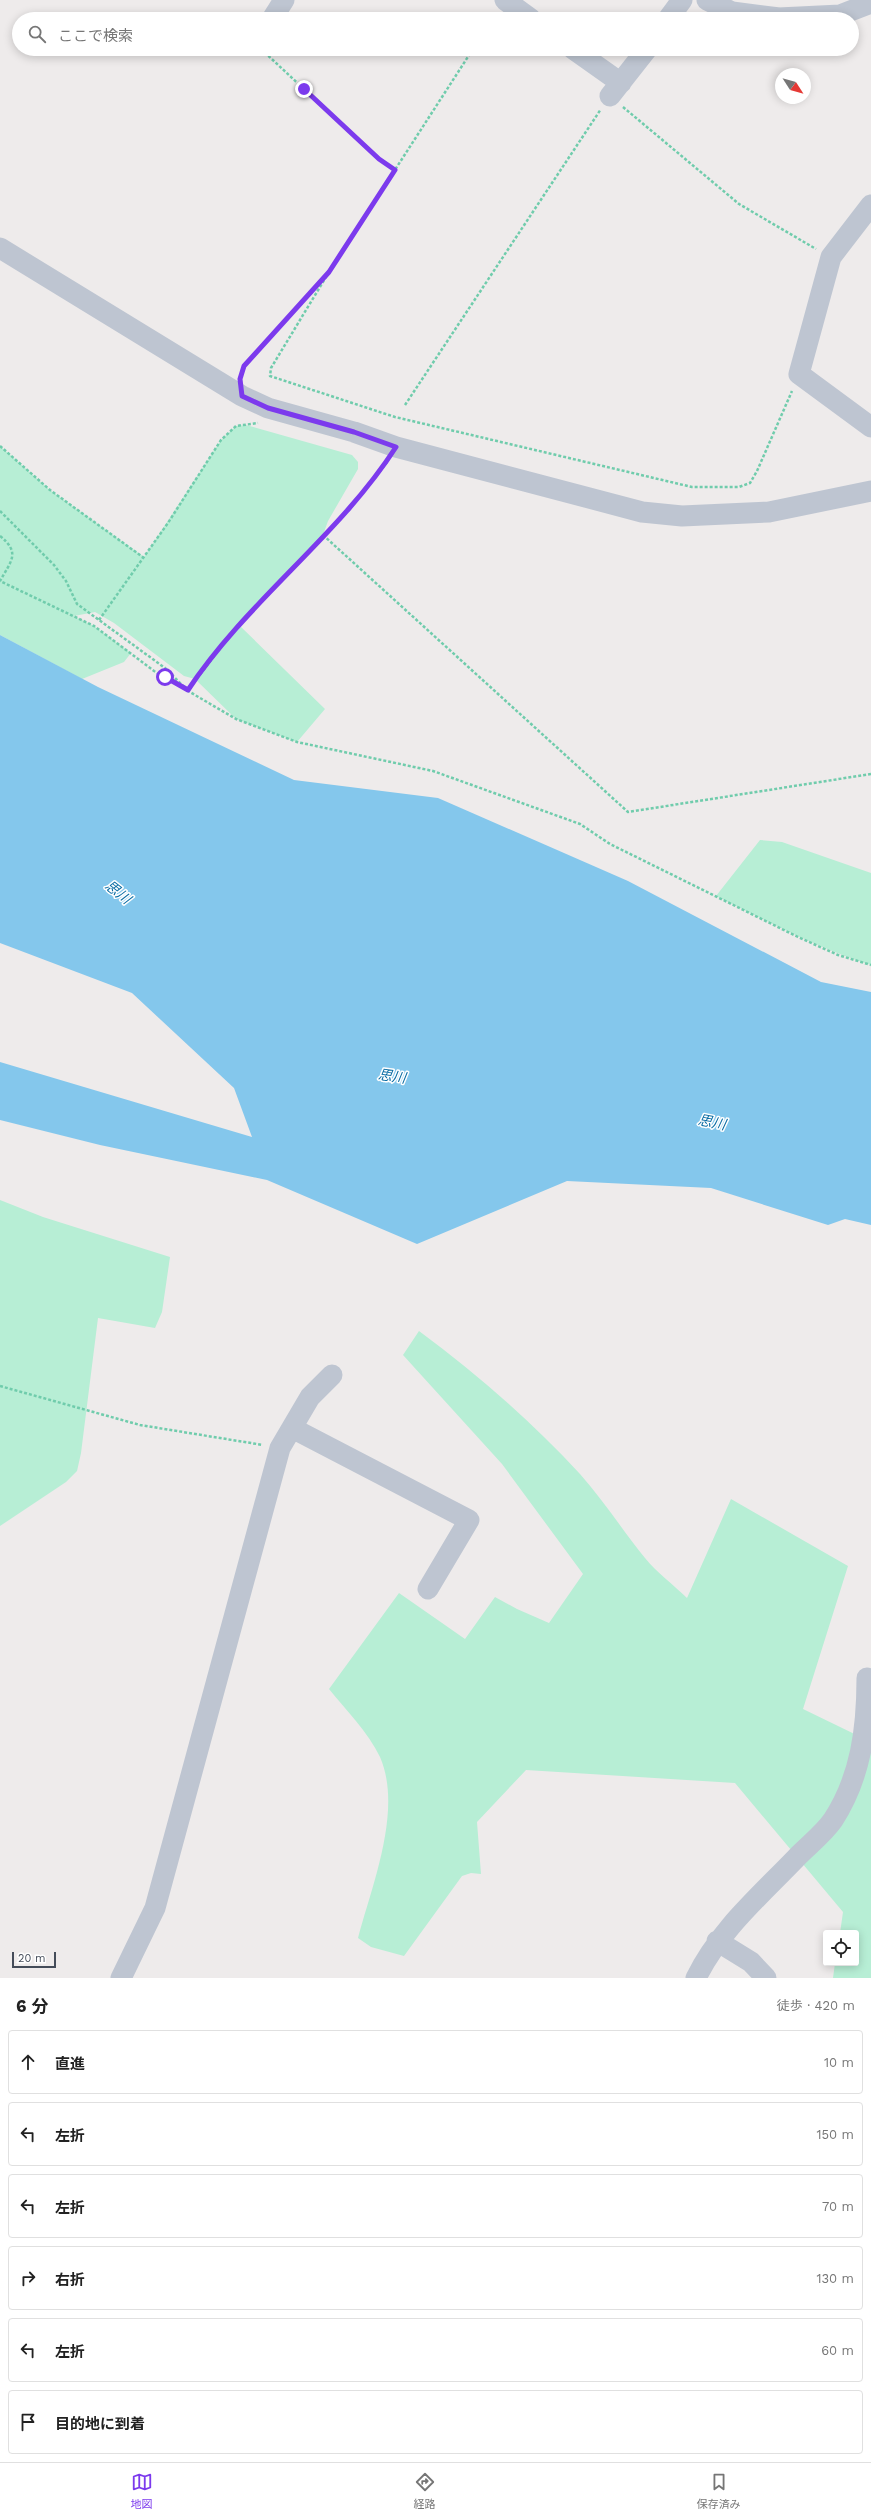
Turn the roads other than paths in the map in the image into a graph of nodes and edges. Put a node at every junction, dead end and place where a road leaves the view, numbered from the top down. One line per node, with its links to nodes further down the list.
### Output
1 (284, 0): 6 (street)
2 (505, 0): 7 (street)
3 (682, 0): 8 (street)
4 (707, 0): 9 (street)
5 (871, 3): 10 (street)
6 (276, 12)
7 (521, 12)
8 (673, 12)
9 (732, 12)
10 (848, 12)
11 (580, 56): 12 (street)
12 (641, 56)
13 (871, 205): 15 (street)
14 (0, 248): 16 (street)
15 (871, 427)
16 (871, 492)
17 (332, 1374): 18 (street)
18 (292, 1428): 19 (street); 22 (street)
19 (428, 1589)
20 (867, 1678): 21 (street)
21 (717, 1941): 23 (street); 24 (street)
22 (121, 1978)
23 (696, 1978)
24 (766, 1978)

